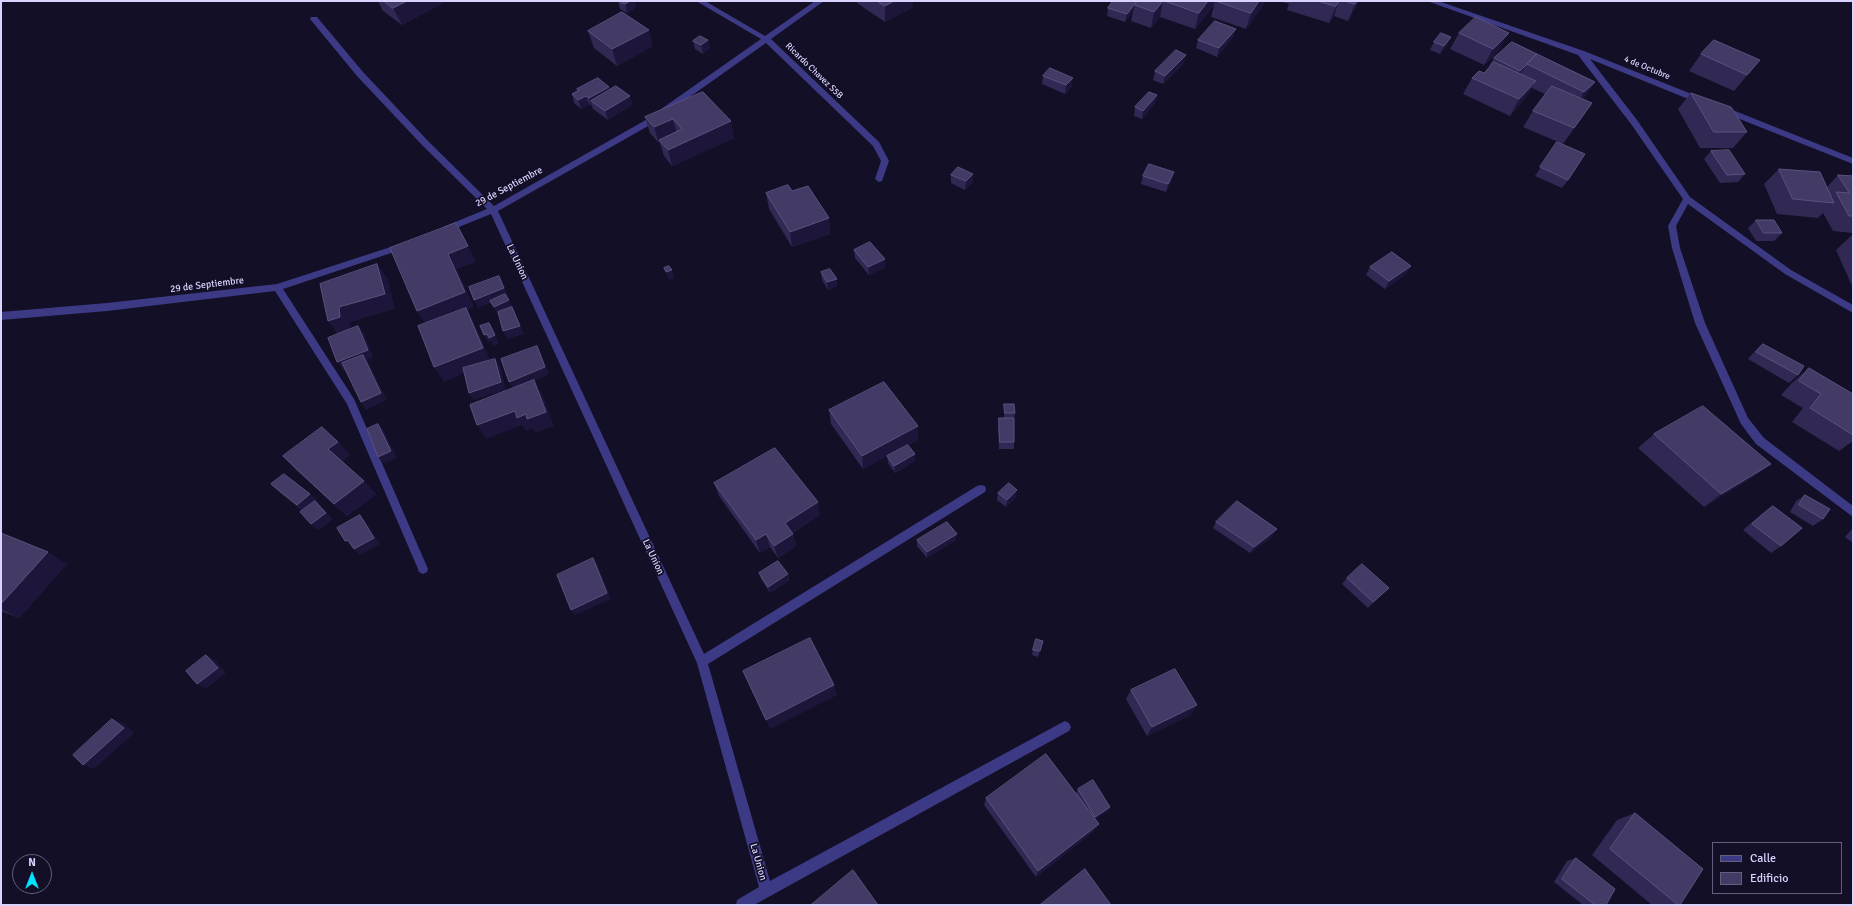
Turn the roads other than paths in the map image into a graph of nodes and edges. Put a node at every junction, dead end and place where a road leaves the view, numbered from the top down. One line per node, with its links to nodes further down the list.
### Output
1 (700, 1): 5 (street, Ricardo Chavez S5B)
2 (820, 1): 5 (street, 29 de Septiembre)
3 (1430, 1): 6 (street, 4 de Octubre)
4 (314, 19): 10 (street)
5 (767, 40): 8 (street, Ricardo Chavez S5B); 10 (street, 29 de Septiembre)
6 (1581, 53): 7 (street, 4 de Octubre); 9 (street)
7 (1853, 161)
8 (879, 179)
9 (1687, 199): 14 (street); 17 (street)
10 (493, 210): 11 (street, 29 de Septiembre); 19 (street, La Union)
11 (436, 233)
12 (414, 242): 13 (street, 29 de Septiembre)
13 (277, 287): 15 (street, 29 de Septiembre); 18 (street)
14 (1853, 309)
15 (1, 316)
16 (981, 489): 19 (street)
17 (1853, 512)
18 (423, 569)
19 (702, 662): 21 (street, La Union)
20 (1065, 727): 21 (street)
21 (766, 890): 22 (street, La Union)
22 (742, 905)

